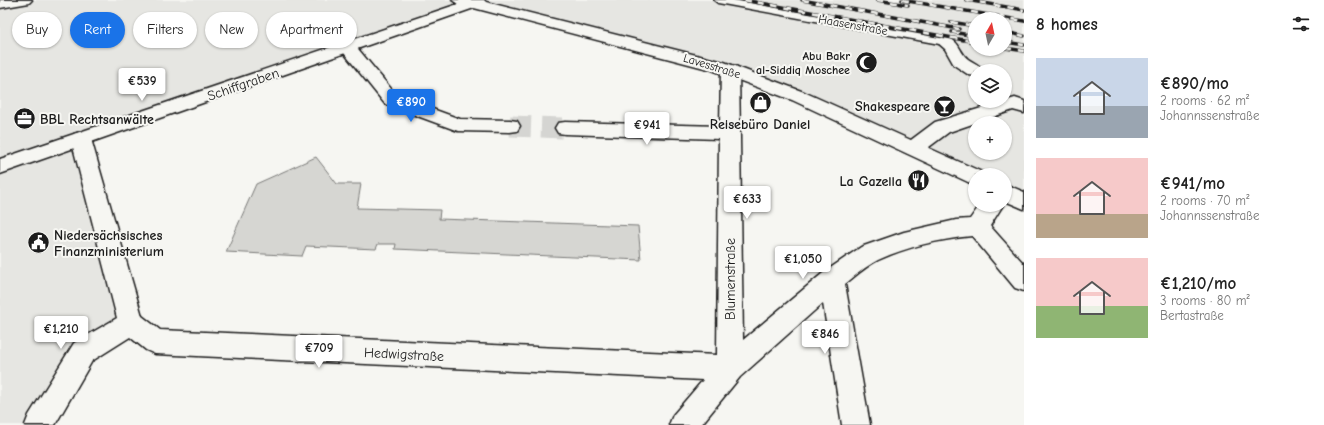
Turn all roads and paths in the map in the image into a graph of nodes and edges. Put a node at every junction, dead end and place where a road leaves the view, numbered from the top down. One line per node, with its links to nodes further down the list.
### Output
1 (24, 0): 4 (street)
2 (718, 0): 5 (lane, Haasenstraße)
3 (472, 1): 6 (street, Schiffgraben); 9 (street, Lavesstraße)
4 (0, 4)
5 (945, 42): 8 (street, Haasenstraße)
6 (357, 45)
7 (348, 48): 11 (street); 14 (street, Schiffgraben)
8 (968, 66)
9 (730, 70): 13 (street, Blumenstraße); 15 (street, Lavesstraße)
10 (1015, 101): 15 (street)
11 (510, 126)
12 (565, 128): 13 (street)
13 (729, 133): 25 (street, Blumenstraße)
14 (81, 139): 16 (street, Schiffgraben); 24 (street)
15 (914, 148): 17 (street, Lavesstraße)
16 (0, 167)
17 (968, 174)
18 (1012, 195): 19 (street)
19 (1024, 201)
20 (987, 212): 21 (street)
21 (977, 227): 22 (street); 23 (street)
22 (832, 280): 25 (street); 28 (street)
23 (1024, 281)
24 (131, 323): 25 (street, Hedwigstraße); 26 (street)
25 (730, 368): 27 (street)
26 (39, 425)
27 (683, 425)
28 (856, 425)

